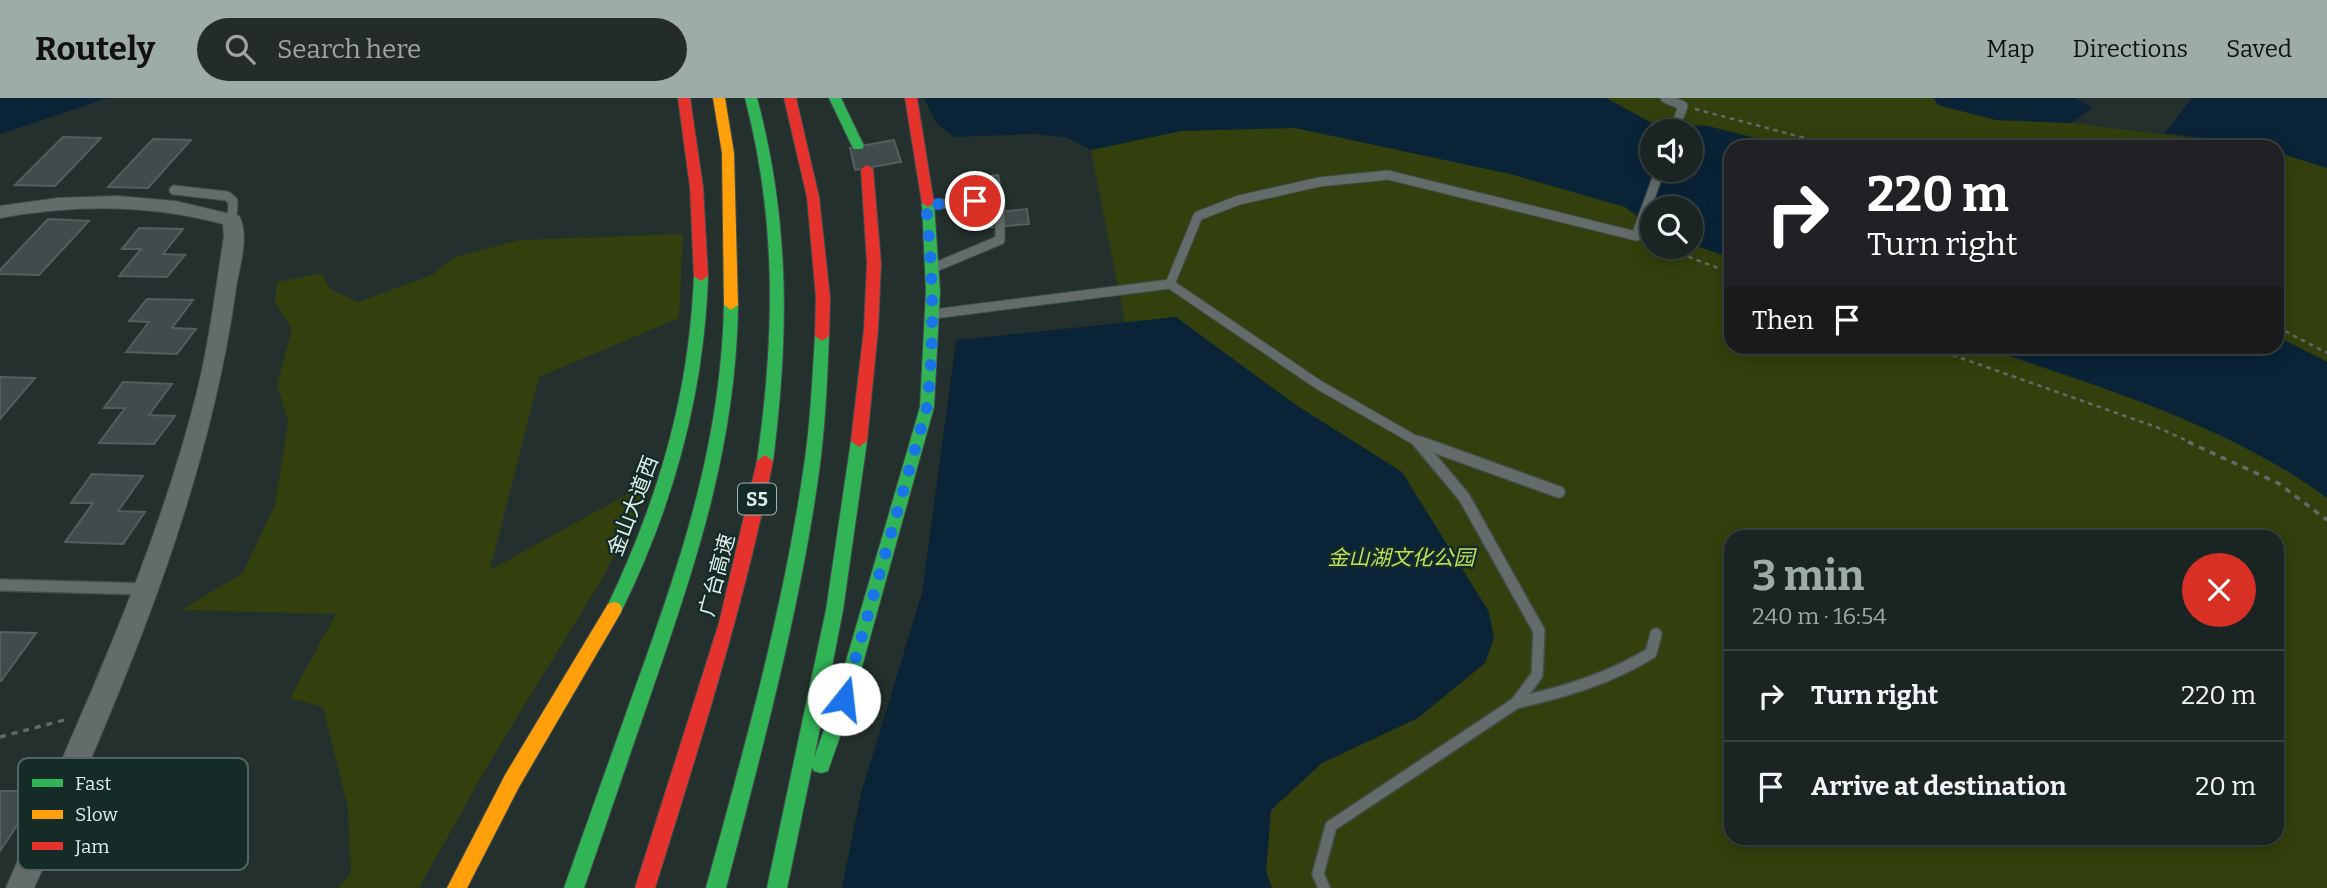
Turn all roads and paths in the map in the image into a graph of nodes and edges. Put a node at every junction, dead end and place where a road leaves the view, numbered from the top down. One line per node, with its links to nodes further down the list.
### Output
1 (684, 98): 38 (main road, 金山大道西)
2 (719, 98): 39 (main road)
3 (751, 98): 40 (main road, 广台高速 / S5)
4 (790, 98): 41 (main road, S5)
5 (835, 98): 11 (main road)
6 (911, 98): 15 (main road)
7 (1665, 98): 8 (lane)
8 (1683, 106): 9 (lane); 10 (path)
9 (1678, 119)
10 (1812, 140)
11 (858, 146)
12 (867, 169): 42 (main road)
13 (1656, 182): 21 (lane)
14 (174, 190): 17 (lane)
15 (926, 205): 19 (main road); 19 (lane)
16 (0, 212): 17 (street)
17 (232, 220): 30 (street)
18 (1694, 259): 20 (path)
19 (931, 269): 22 (main road)
20 (1724, 270)
21 (1170, 284): 22 (lane); 26 (lane)
22 (933, 314): 42 (main road)
23 (2284, 331): 24 (path)
24 (2327, 353)
25 (1950, 354): 28 (path)
26 (1418, 441): 27 (lane); 32 (lane)
27 (1559, 492)
28 (2327, 520)
29 (0, 585): 30 (lane)
30 (145, 589): 33 (street)
31 (1656, 634): 32 (lane)
32 (1516, 703): 43 (lane)
33 (97, 711): 34 (path); 35 (street)
34 (0, 737)
35 (79, 758)
36 (28, 870): 37 (street)
37 (20, 888)
38 (457, 888)
39 (574, 888)
40 (645, 888)
41 (716, 888)
42 (778, 888)
43 (1324, 888)

